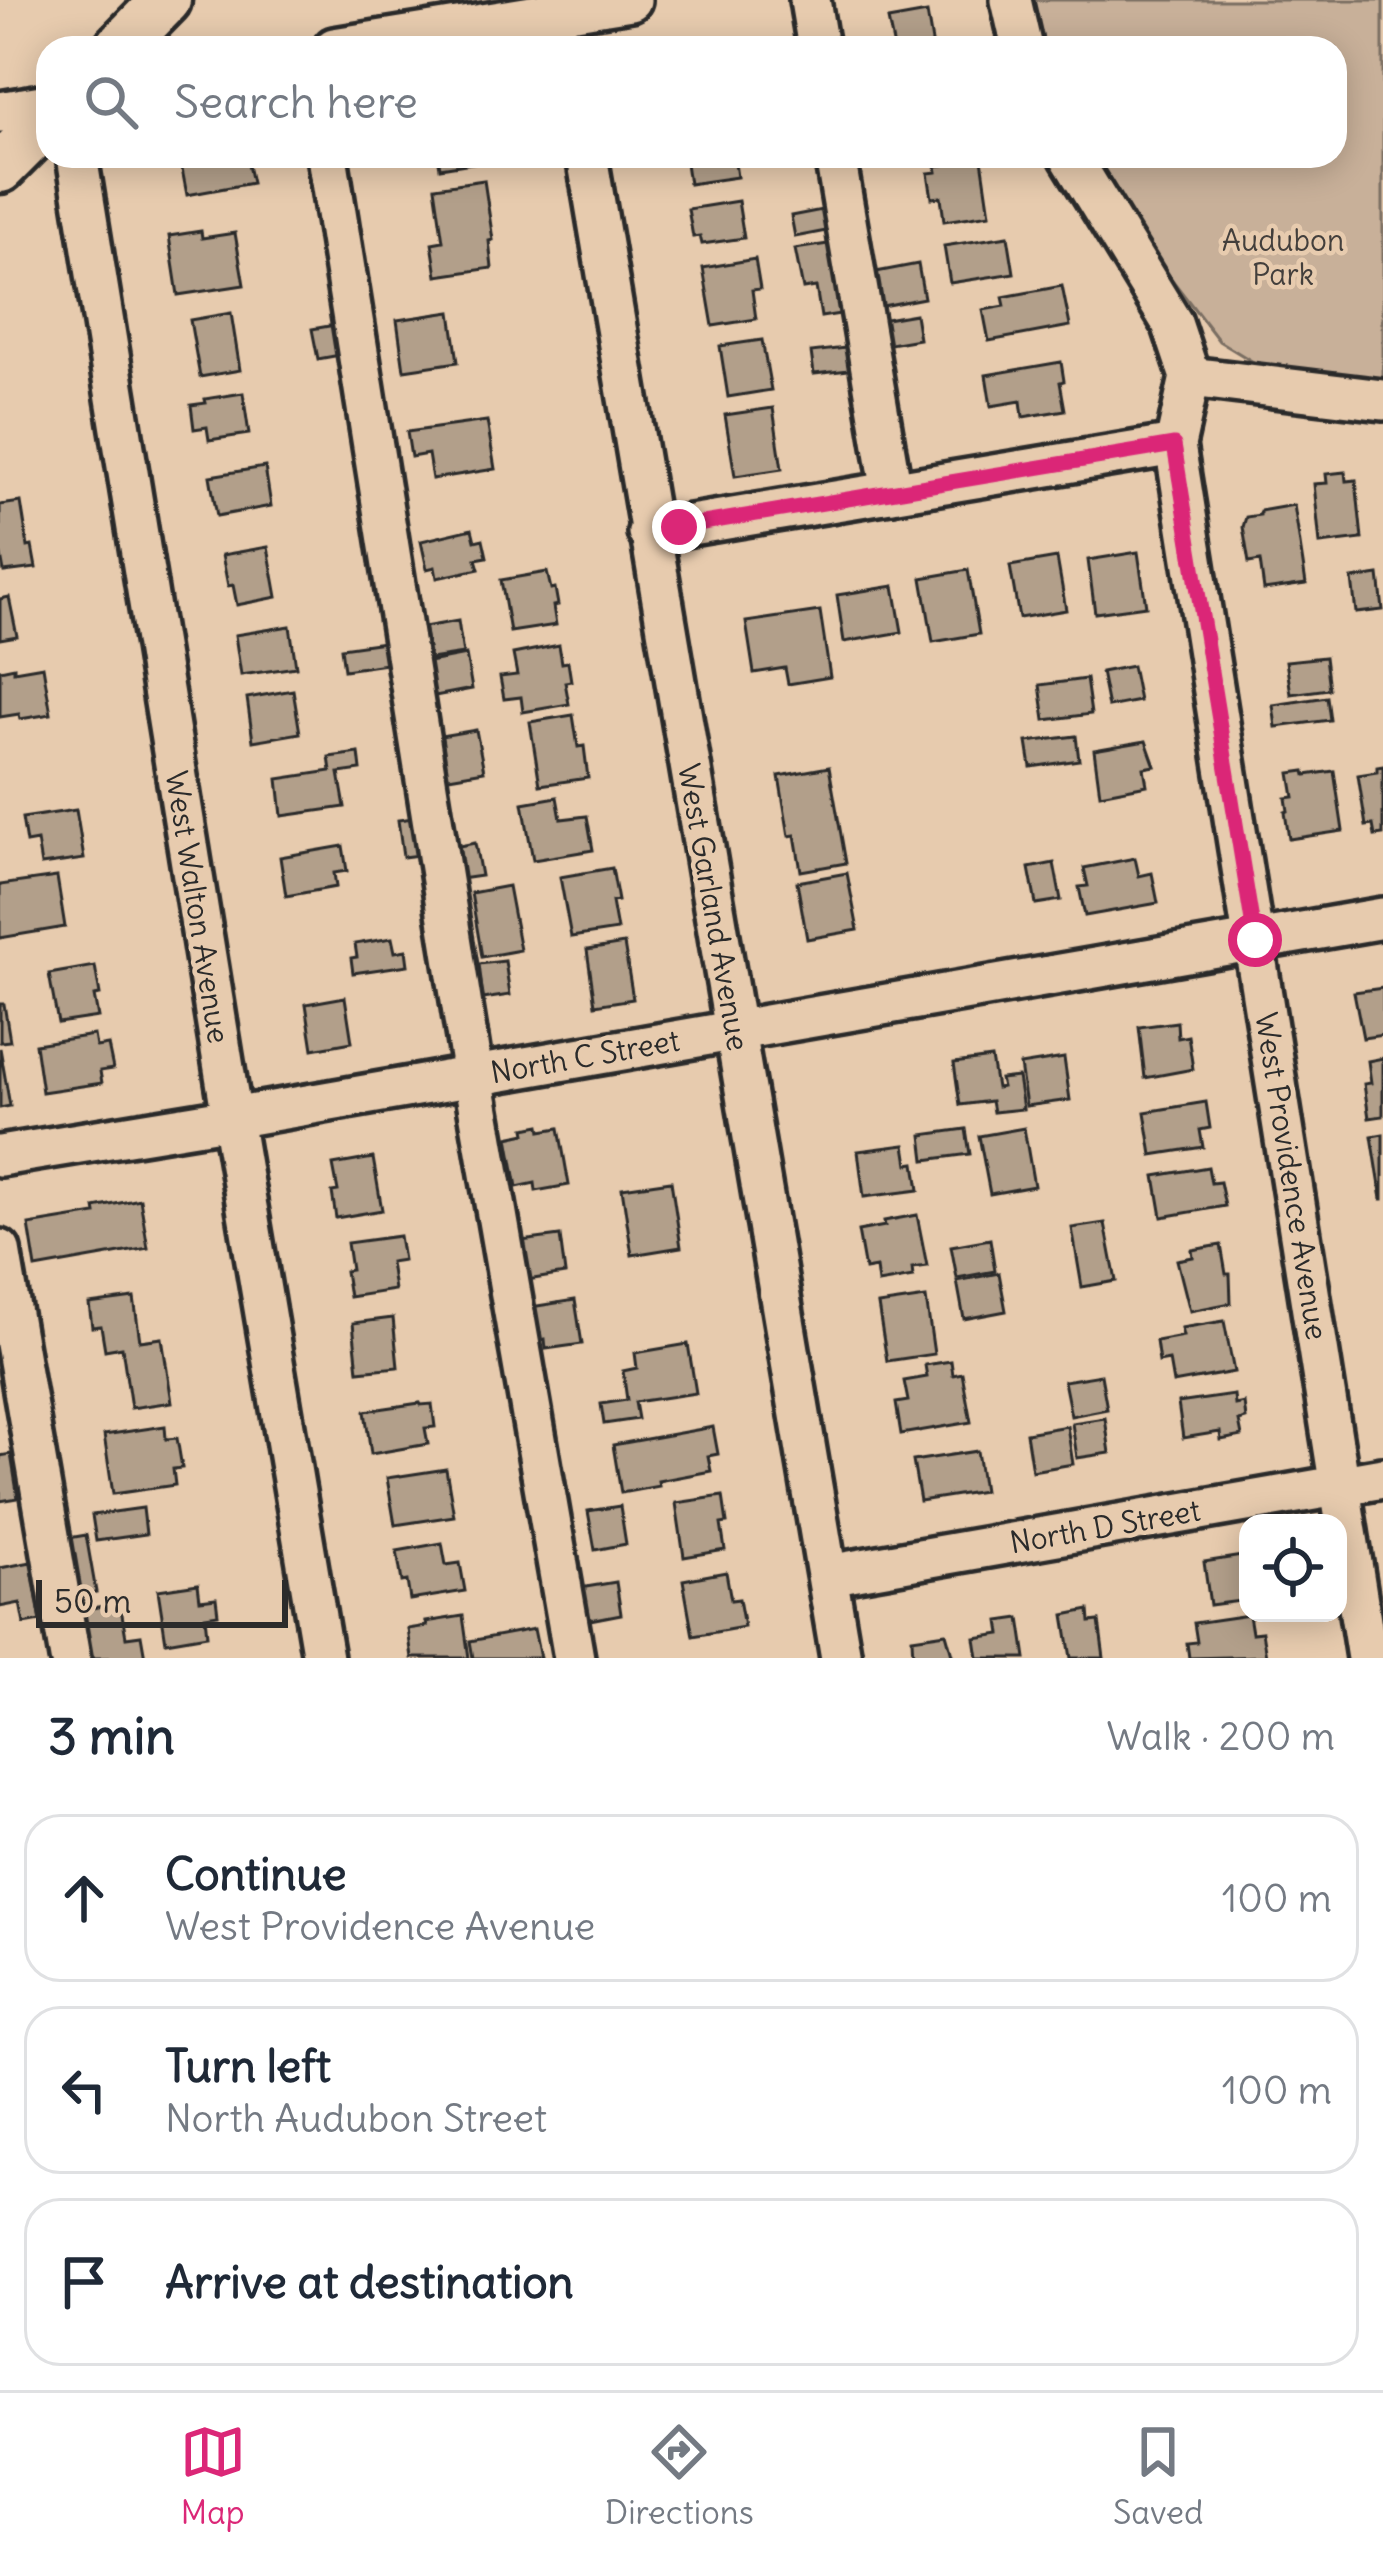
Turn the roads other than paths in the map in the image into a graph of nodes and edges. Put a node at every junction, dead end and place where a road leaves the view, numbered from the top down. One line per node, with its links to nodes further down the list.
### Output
1 (631, 0): 5 (street)
2 (810, 0): 8 (street)
3 (1011, 0): 9 (street)
4 (165, 1): 6 (main road)
5 (565, 19): 7 (street)
6 (131, 36)
7 (430, 36)
8 (816, 36)
9 (1019, 36)
10 (36, 106): 11 (street)
11 (0, 112)
12 (36, 132): 13 (main road)
13 (0, 168)
14 (78, 168): 28 (street, West Walton Avenue)
15 (329, 168): 27 (street)
16 (589, 168): 23 (street, West Garland Avenue)
17 (837, 168): 22 (street)
18 (1077, 168): 19 (street)
19 (1190, 376): 20 (street); 21 (street, West Providence Avenue)
20 (1383, 400)
21 (1174, 445): 22 (street); 25 (street, West Providence Avenue)
22 (892, 492): 23 (street)
23 (648, 532): 26 (street, West Garland Avenue)
24 (1383, 918): 25 (street, North C Street)
25 (1255, 940): 26 (street, North C Street); 32 (street, West Providence Avenue)
26 (736, 1029): 27 (street, North C Street); 33 (street, West Garland Avenue)
27 (473, 1076): 28 (street, North C Street); 36 (street)
28 (232, 1118): 29 (street, North C Street); 35 (street, West Walton Avenue)
29 (0, 1156)
30 (0, 1250): 34 (street)
31 (1383, 1478): 32 (street, North D Street)
32 (1341, 1485): 33 (street, North D Street); 38 (street, West Providence Avenue)
33 (828, 1575): 37 (street, West Garland Avenue)
34 (70, 1658)
35 (323, 1658)
36 (574, 1658)
37 (842, 1658)
38 (1367, 1658)

